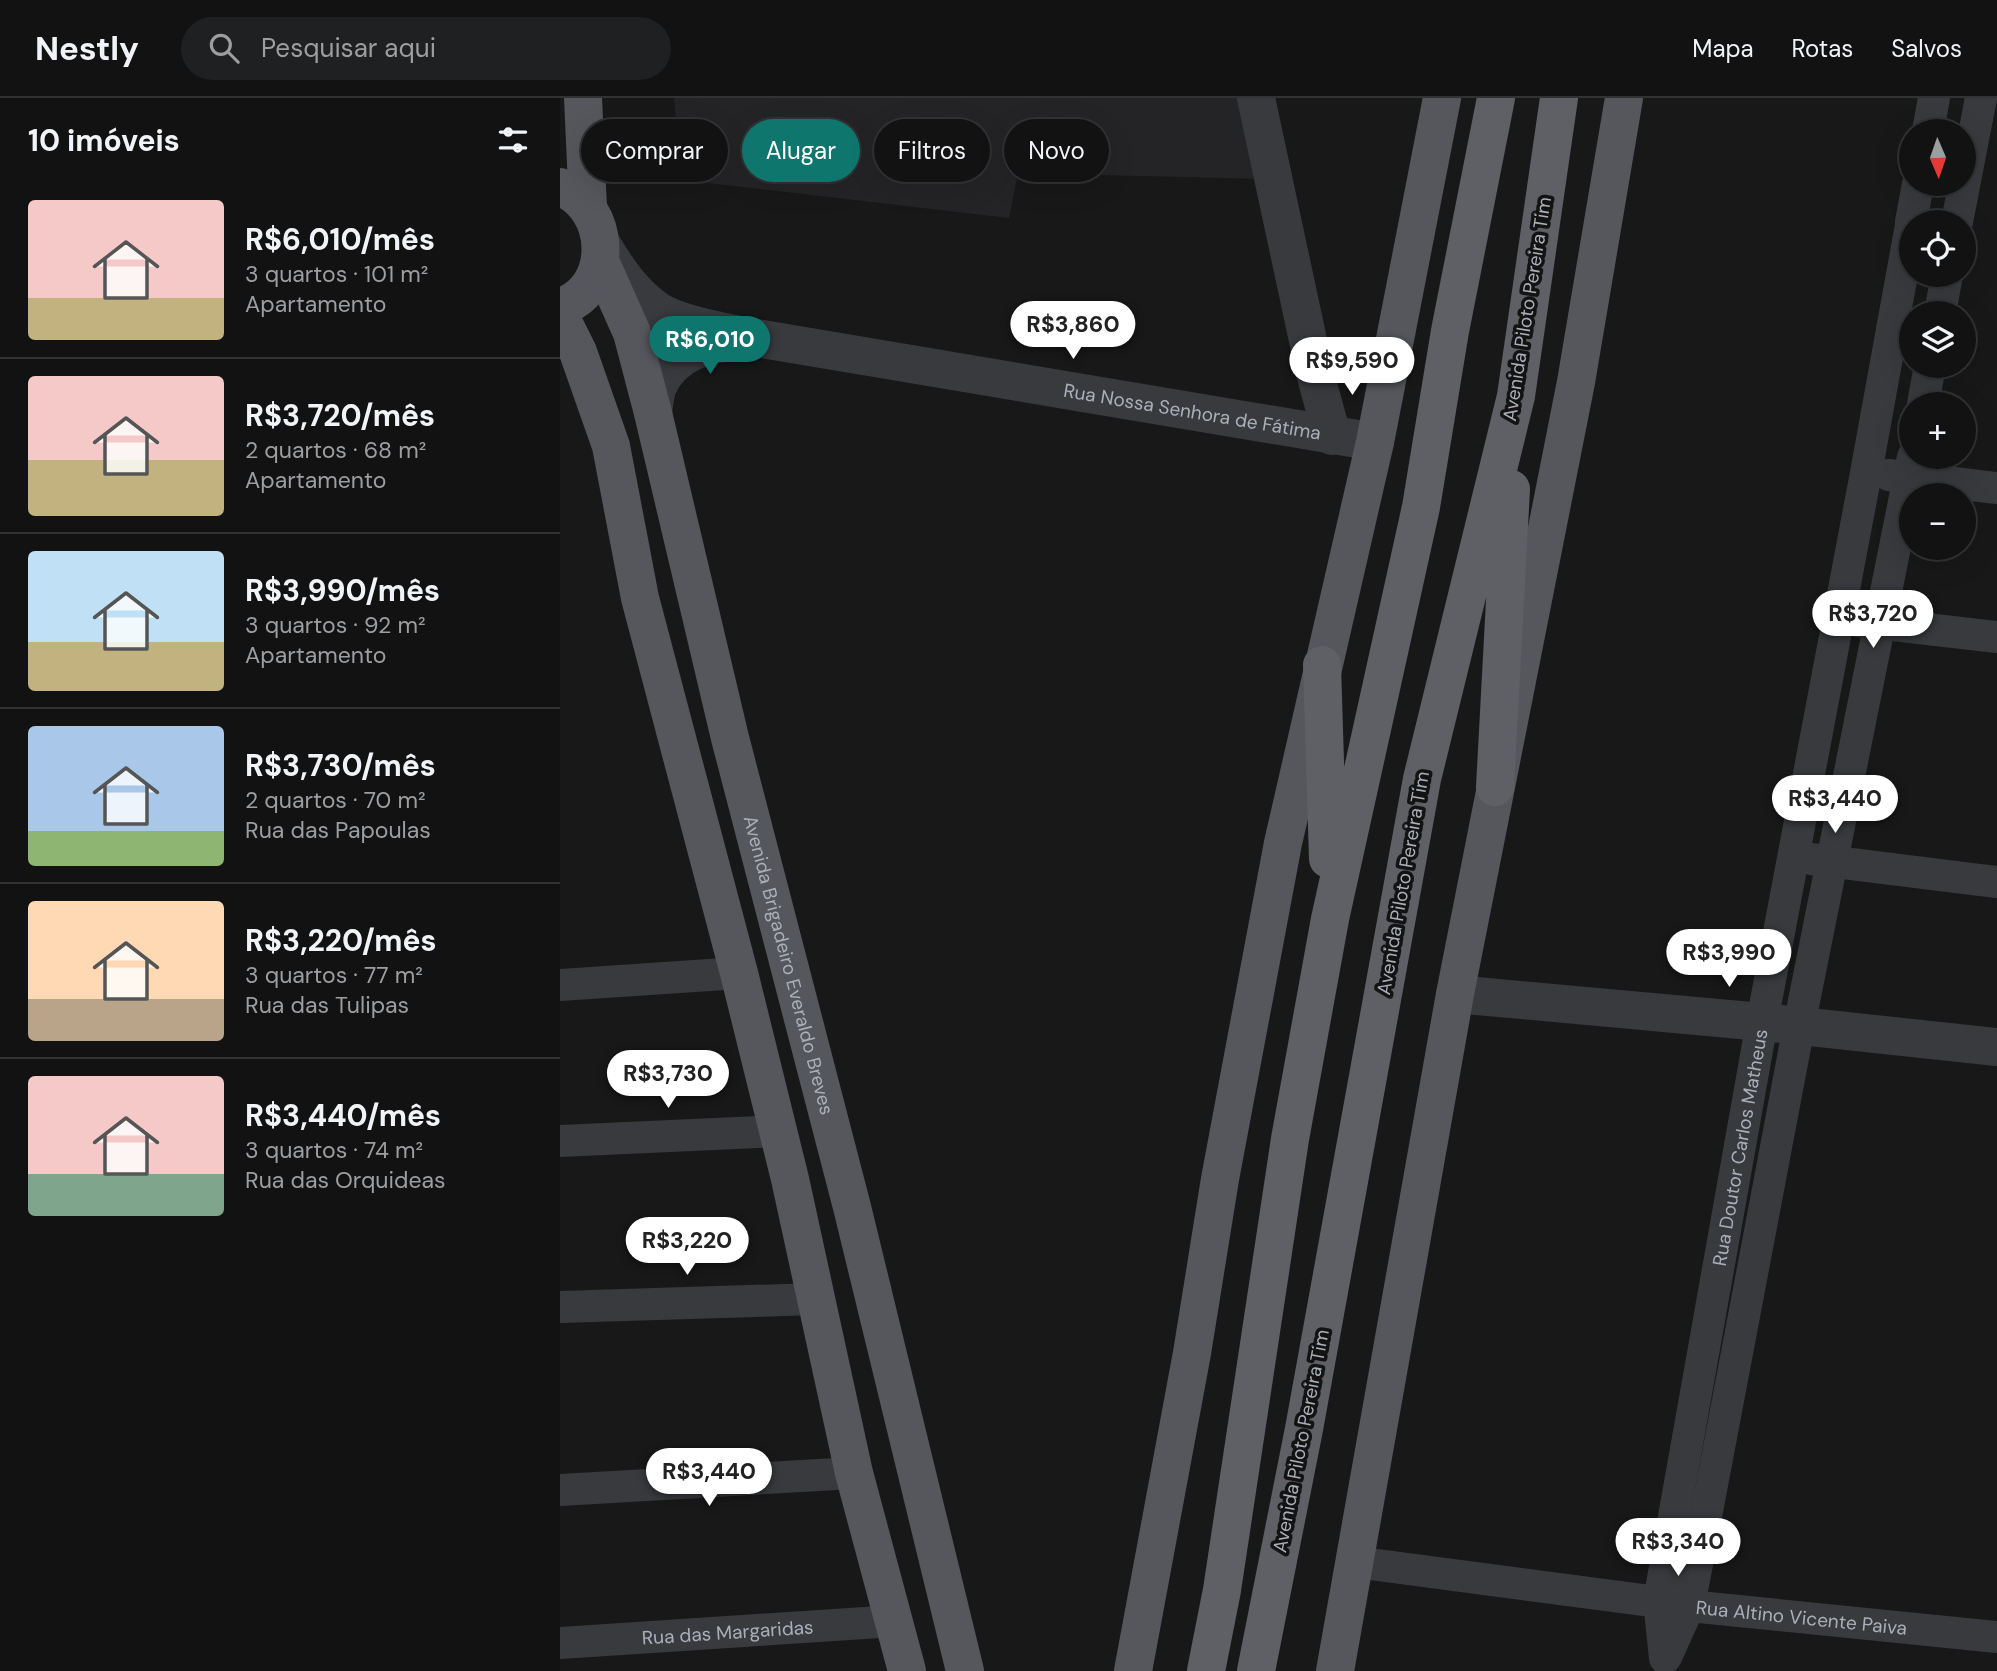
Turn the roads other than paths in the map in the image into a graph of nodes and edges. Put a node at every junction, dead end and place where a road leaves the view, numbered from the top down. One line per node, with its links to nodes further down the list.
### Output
1 (583, 98): 11 (main road, Avenida Brigadeiro Everaldo Breves)
2 (1256, 98): 16 (street)
3 (1442, 98): 21 (main road)
4 (1496, 98): 35 (highway)
5 (1559, 98): 17 (highway, Avenida Piloto Pereira Tim)
6 (1624, 98): 31 (main road)
7 (1934, 98): 9 (street)
8 (1981, 98): 10 (street)
9 (1930, 119)
10 (1959, 210)
11 (587, 225): 13 (main road); 15 (street, Rua Nossa Senhora de Fátima); 18 (main road, Avenida Brigadeiro Everaldo Breves)
12 (1899, 287): 25 (street, Rua Doutor Carlos Matheus)
13 (560, 307)
14 (560, 316): 36 (main road)
15 (762, 339): 18 (street, Rua Nossa Senhora de Fátima); 19 (street, Rua Nossa Senhora de Fátima)
16 (1315, 373): 19 (street); 20 (street)
17 (1516, 396): 31 (highway); 57 (highway, Avenida Piloto Pereira Tim)
18 (653, 414): 54 (main road, Avenida Brigadeiro Everaldo Breves)
19 (1256, 424): 20 (street, Rua Nossa Senhora de Fátima)
20 (1332, 436): 21 (street, Rua Nossa Senhora de Fátima)
21 (1375, 442): 30 (main road)
22 (1899, 469): 25 (street)
23 (1911, 469): 28 (street, Rua Doutor Carlos Matheus)
24 (1919, 469): 26 (street)
25 (1866, 473): 27 (street, Rua Doutor Carlos Matheus)
26 (1997, 488)
27 (1839, 618): 28 (street); 32 (street, Rua Doutor Carlos Matheus)
28 (1879, 625): 29 (street); 33 (street, Rua Doutor Carlos Matheus)
29 (1997, 637)
30 (1322, 665): 35 (highway); 55 (main road)
31 (1495, 787): 38 (main road)
32 (1793, 857): 33 (street); 39 (street, Rua Doutor Carlos Matheus)
33 (1832, 862): 34 (street); 39 (street, Rua Doutor Carlos Matheus)
34 (1997, 882)
35 (1330, 919): 56 (highway)
36 (739, 973): 37 (street); 41 (main road)
37 (560, 985)
38 (1455, 994): 39 (street); 47 (main road)
39 (1781, 1024): 40 (street); 48 (street, Rua Doutor Carlos Matheus)
40 (1997, 1047)
41 (778, 1131): 42 (street); 43 (main road)
42 (560, 1141)
43 (817, 1299): 44 (street); 45 (main road)
44 (560, 1307)
45 (855, 1473): 46 (street); 49 (main road)
46 (560, 1490)
47 (1354, 1562): 48 (street, Rua Altino Vicente Paiva); 58 (main road)
48 (1674, 1604): 50 (street, Rua Altino Vicente Paiva); 52 (street, Rua Doutor Carlos Matheus)
49 (895, 1621): 51 (street, Rua das Margaridas); 53 (main road)
50 (1997, 1637)
51 (560, 1643)
52 (1664, 1665)
53 (907, 1671)
54 (965, 1671)
55 (1133, 1671)
56 (1206, 1671)
57 (1256, 1671)
58 (1335, 1671)

